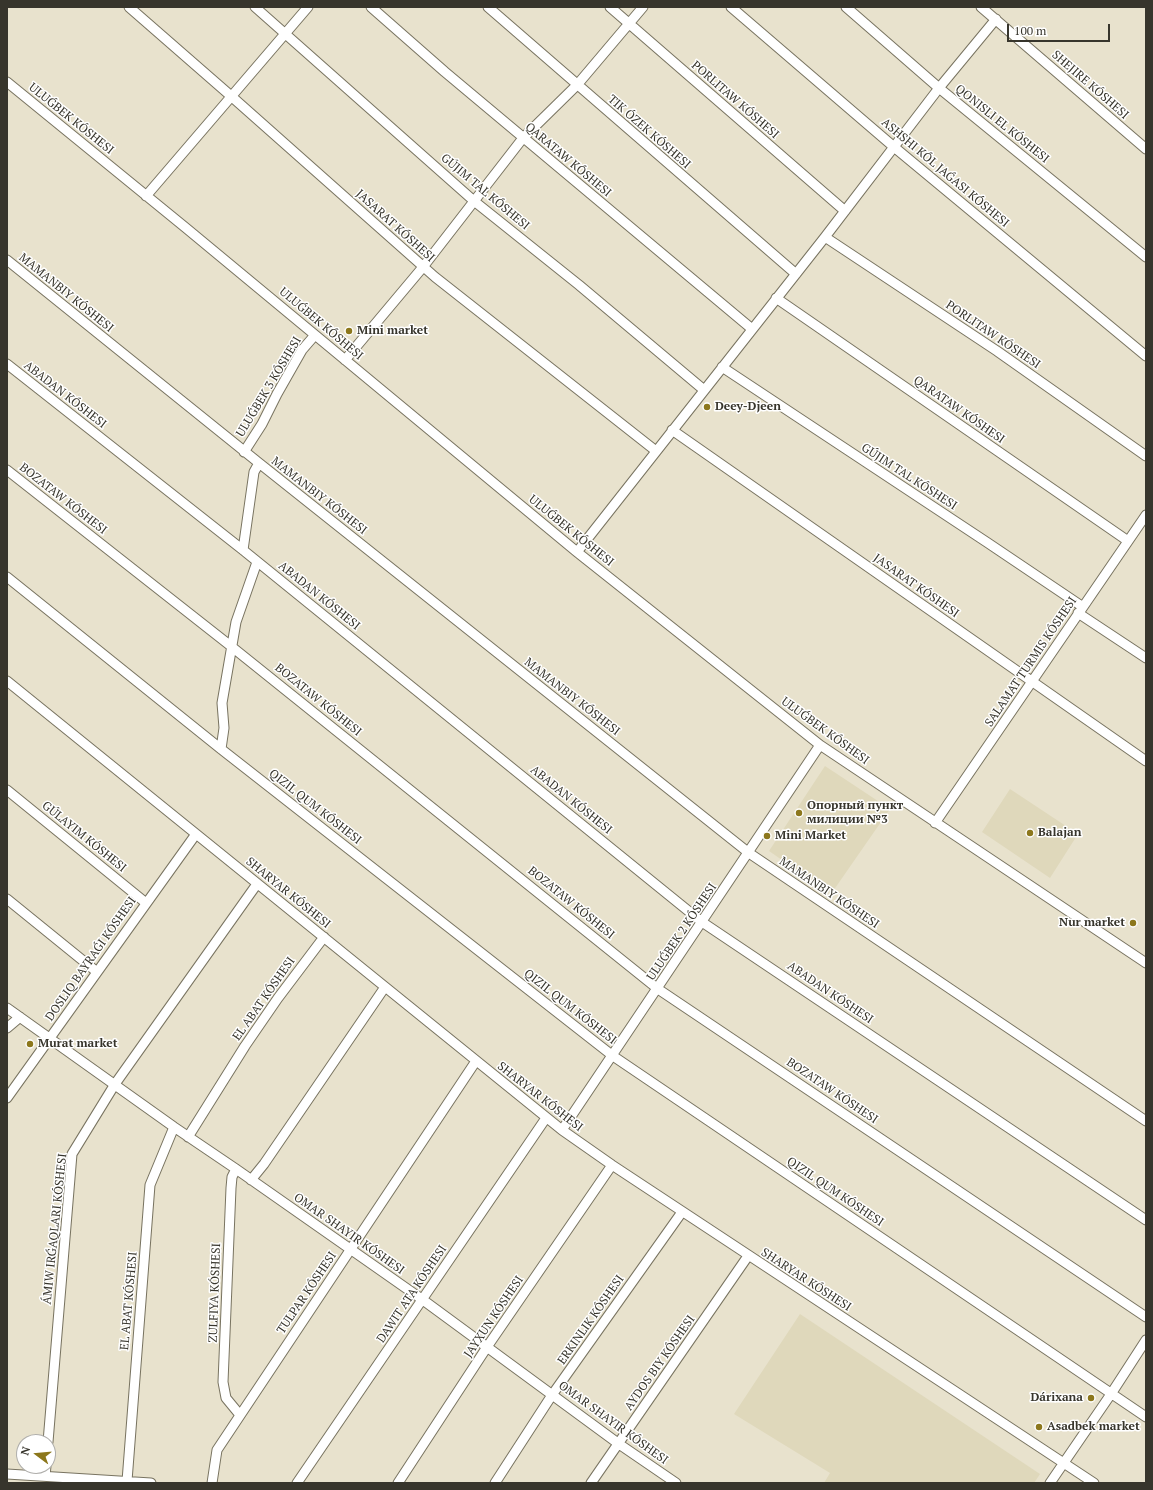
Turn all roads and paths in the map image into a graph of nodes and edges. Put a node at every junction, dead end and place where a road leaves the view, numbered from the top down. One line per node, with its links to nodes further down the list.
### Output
1 (129, 7): 17 (street, JASARAT KÓSHESI)
2 (255, 7): 13 (street, GÚJIM TAL KÓSHESI)
3 (308, 7): 13 (street)
4 (371, 7): 18 (street, QARATAW KÓSHESI)
5 (488, 7): 15 (street, TIK ÓZEK KÓSHESI)
6 (610, 7): 12 (street)
7 (643, 7): 12 (street)
8 (731, 7): 19 (street)
9 (846, 7): 16 (street)
10 (982, 7): 11 (street, SHEJIRE KÓSHESI)
11 (996, 19): 16 (street); 20 (street, SHEJIRE KÓSHESI)
12 (629, 24): 15 (street); 23 (street)
13 (285, 33): 17 (street); 22 (street, GÚJIM TAL KÓSHESI)
14 (7, 82): 21 (street, ULUǴBEK KÓSHESI)
15 (577, 85): 18 (street); 28 (street, TIK ÓZEK KÓSHESI)
16 (939, 88): 19 (street); 25 (street)
17 (231, 96): 21 (street); 27 (street, JASARAT KÓSHESI)
18 (523, 138): 22 (street); 30 (street, QARATAW KÓSHESI)
19 (894, 147): 23 (street); 32 (street)
20 (1146, 149)
21 (146, 196): 31 (street, ULUǴBEK KÓSHESI)
22 (474, 201): 27 (street); 36 (street, GÚJIM TAL KÓSHESI)
23 (845, 211): 24 (street)
24 (825, 237): 28 (street); 40 (street)
25 (1146, 257)
26 (7, 260): 39 (street, MAMANBIY KÓSHESI)
27 (423, 267): 33 (street); 38 (street, JASARAT KÓSHESI)
28 (796, 274): 29 (street)
29 (776, 298): 30 (street); 44 (street, QARATAW KÓSHESI)
30 (752, 330): 35 (street)
31 (315, 335): 33 (street, ULUǴBEK KÓSHESI); 39 (street, ULUǴBEK 3 KÓSHESI)
32 (1146, 356)
33 (345, 360): 46 (street, ULUǴBEK KÓSHESI)
34 (7, 364): 45 (street, ABADAN KÓSHESI)
35 (722, 367): 36 (street); 49 (street, GÚJIM TAL KÓSHESI)
36 (704, 390): 37 (street)
37 (672, 430): 38 (street); 53 (street, JASARAT KÓSHESI)
38 (656, 450): 46 (street)
39 (244, 452): 41 (street, MAMANBIY KÓSHESI)
40 (1146, 456)
41 (259, 463): 45 (street); 60 (street, MAMANBIY KÓSHESI)
42 (7, 470): 50 (street, BOZATAW KÓSHESI)
43 (1146, 515): 44 (street)
44 (1128, 541): 49 (street)
45 (243, 550): 47 (street, ABADAN KÓSHESI)
46 (577, 552): 54 (street, ULUǴBEK KÓSHESI)
47 (257, 562): 50 (street); 64 (street, ABADAN KÓSHESI)
48 (7, 577): 55 (street)
49 (1080, 610): 51 (street, GÚJIM TAL KÓSHESI); 53 (street)
50 (232, 647): 55 (street); 69 (street, BOZATAW KÓSHESI)
51 (1146, 658)
52 (7, 681): 59 (street, SHARYAR KÓSHESI)
53 (1032, 682): 56 (street, JASARAT KÓSHESI); 58 (street)
54 (820, 745): 58 (street, ULUǴBEK KÓSHESI); 60 (street, ULUǴBEK 2 KÓSHESI)
55 (220, 749): 74 (street)
56 (1146, 761)
57 (7, 790): 63 (street)
58 (935, 823): 66 (street, ULUǴBEK KÓSHESI)
59 (196, 834): 61 (street, SHARYAR KÓSHESI); 63 (street)
60 (749, 853): 64 (street, ULUǴBEK 2 KÓSHESI); 79 (street, MAMANBIY KÓSHESI)
61 (258, 884): 65 (street, SHARYAR KÓSHESI); 76 (street)
62 (7, 899): 67 (street)
63 (146, 903): 67 (street)
64 (702, 922): 69 (street, ULUǴBEK 2 KÓSHESI); 87 (street, ABADAN KÓSHESI)
65 (324, 937): 68 (street, SHARYAR KÓSHESI); 82 (street, EL ABAT KÓSHESI)
66 (1146, 963)
67 (97, 972): 73 (street)
68 (385, 987): 75 (street, SHARYAR KÓSHESI); 85 (street)
69 (658, 988): 74 (street, ULUǴBEK 2 KÓSHESI); 91 (street, BOZATAW KÓSHESI)
70 (7, 1008): 71 (street)
71 (20, 1017): 72 (street); 73 (street)
72 (7, 1028)
73 (50, 1038): 76 (street); 77 (street)
74 (613, 1056): 81 (street, ULUǴBEK 2 KÓSHESI); 94 (street)
75 (476, 1061): 78 (street, SHARYAR KÓSHESI); 88 (street, TULPAR KÓSHESI)
76 (115, 1084): 80 (street); 98 (street)
77 (7, 1098)
78 (546, 1118): 81 (street, SHARYAR KÓSHESI); 90 (street)
79 (1146, 1121)
80 (174, 1127): 82 (street); 103 (street, EL ABAT KÓSHESI)
81 (562, 1130): 83 (street, SHARYAR KÓSHESI)
82 (188, 1137): 84 (street)
83 (612, 1165): 86 (street, SHARYAR KÓSHESI); 93 (street, JAYXUN KÓSHESI)
84 (236, 1169): 85 (street); 96 (street, ZULFIYA KÓSHESI)
85 (251, 1180): 88 (street)
86 (682, 1212): 89 (street, SHARYAR KÓSHESI); 95 (street, ERKINLIK KÓSHESI)
87 (1146, 1220)
88 (350, 1249): 90 (street); 96 (street, TULPAR KÓSHESI)
89 (748, 1256): 99 (street, AYDOS BIY KÓSHESI); 100 (street, SHARYAR KÓSHESI)
90 (423, 1300): 93 (street); 106 (street)
91 (1146, 1317)
92 (1146, 1340): 94 (street)
93 (487, 1347): 95 (street); 107 (street, JAYXUN KÓSHESI)
94 (1111, 1394): 97 (street); 100 (street)
95 (552, 1395): 99 (street); 108 (street, ERKINLIK KÓSHESI)
96 (240, 1415): 105 (street, TULPAR KÓSHESI)
97 (1146, 1417)
98 (49, 1434)
99 (619, 1444): 109 (street, AYDOS BIY KÓSHESI); 110 (street)
100 (1064, 1463): 111 (street); 112 (street, SHARYAR KÓSHESI)
101 (7, 1474): 102 (street)
102 (45, 1476): 103 (street)
103 (127, 1481): 104 (street)
104 (151, 1483)
105 (212, 1483)
106 (297, 1483)
107 (398, 1483)
108 (495, 1483)
109 (591, 1483)
110 (676, 1483)
111 (1050, 1483)
112 (1094, 1483)

